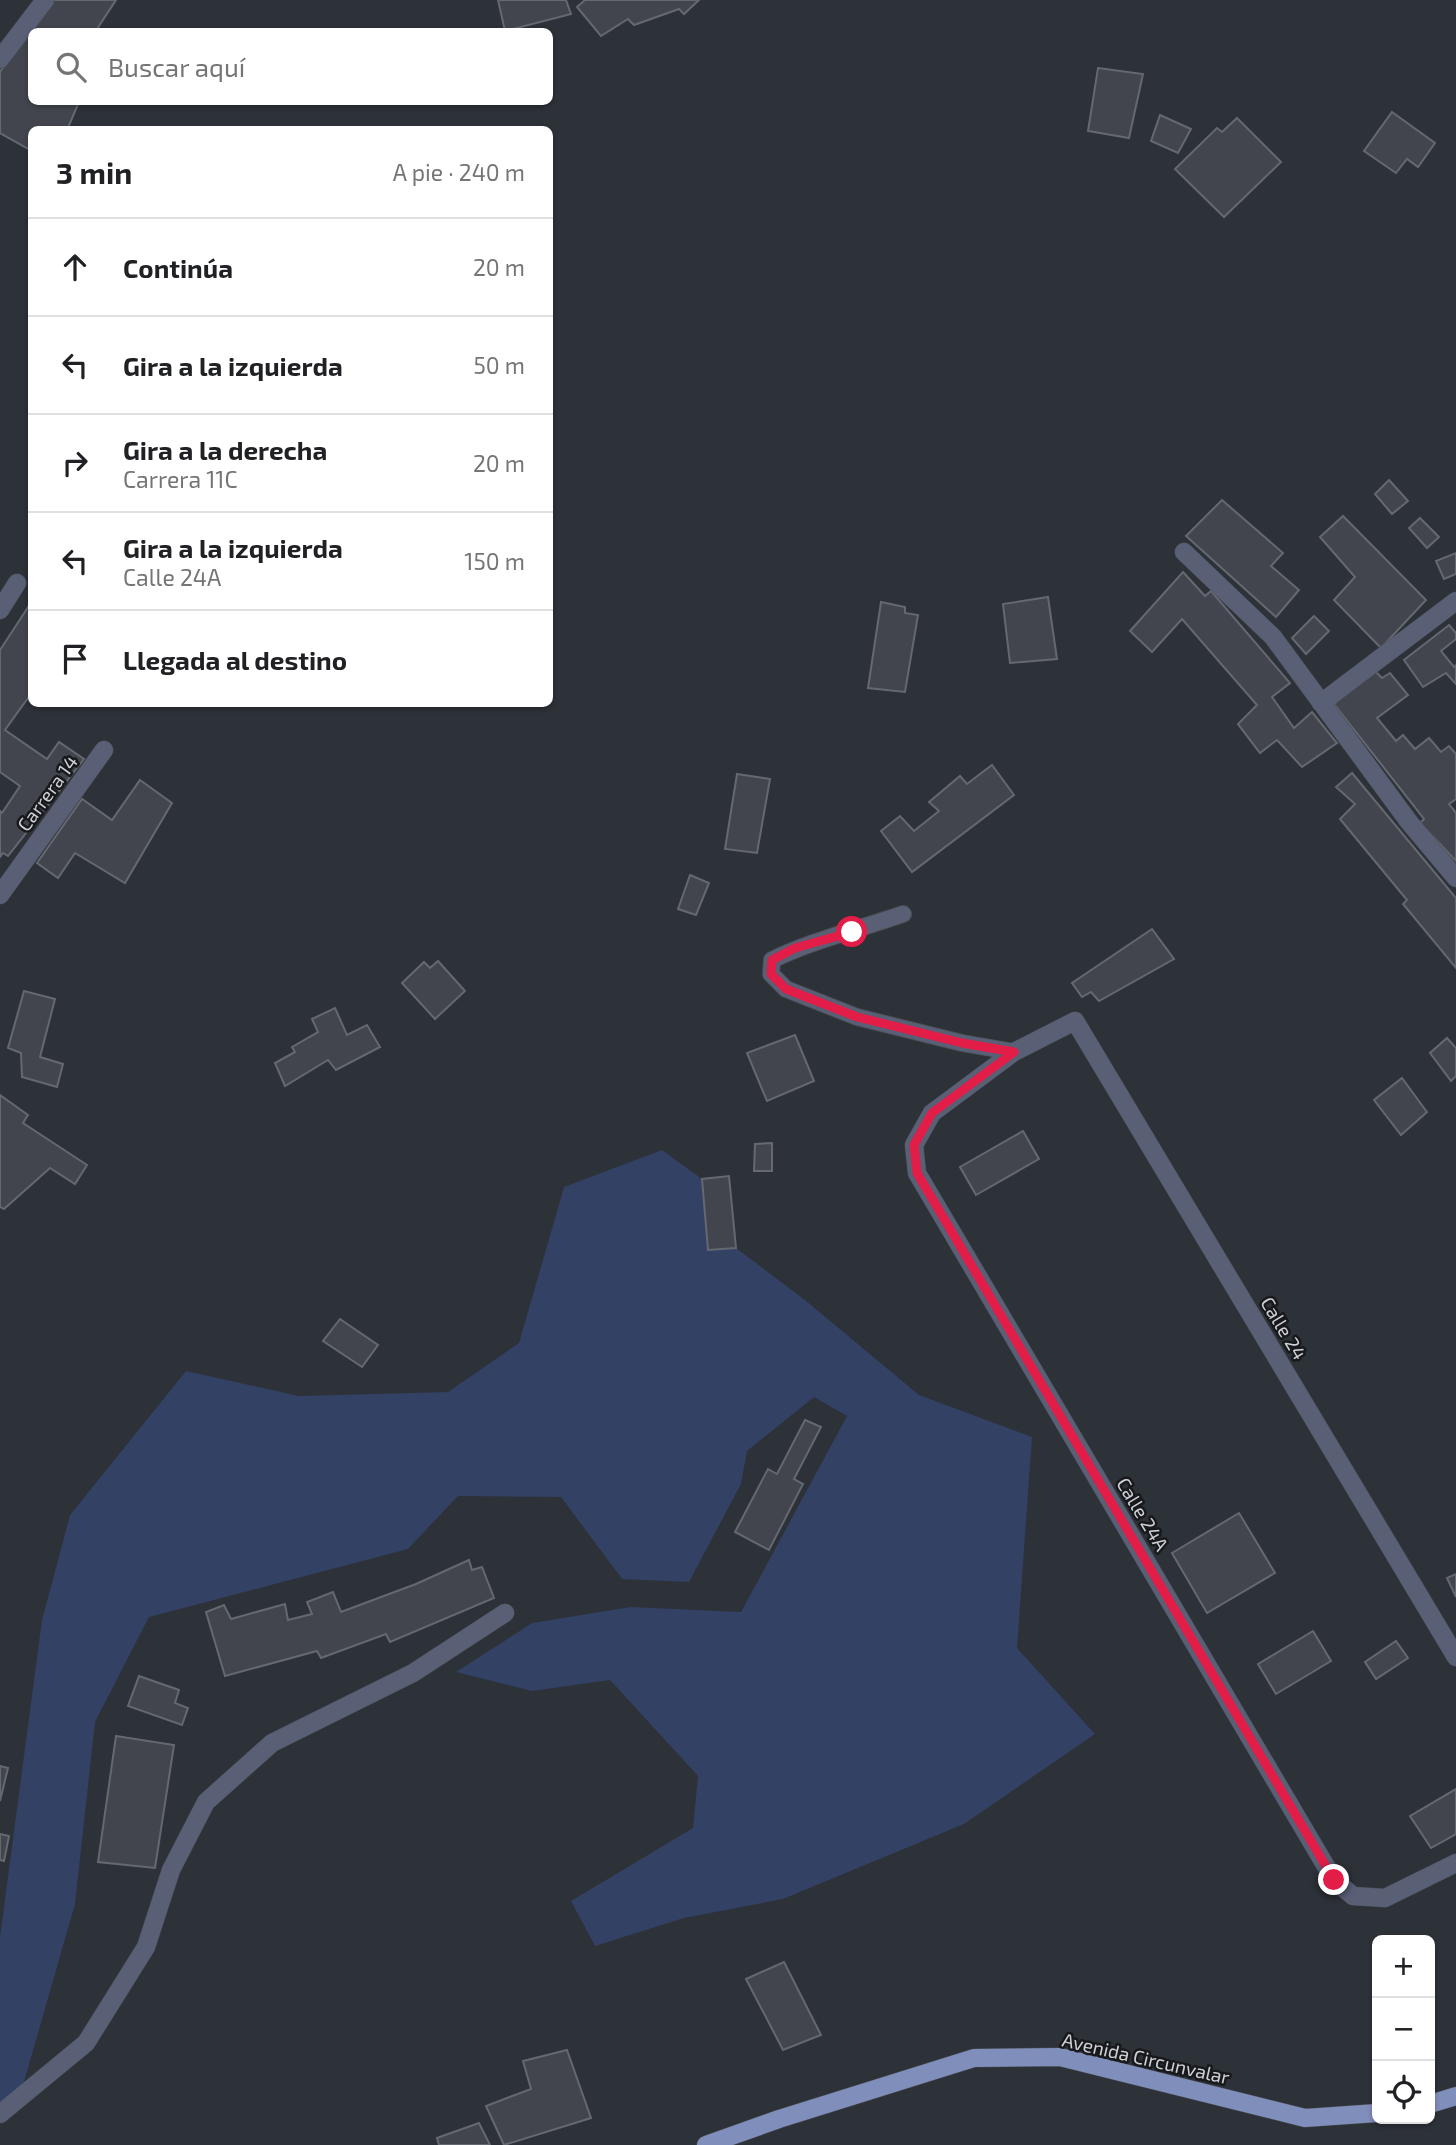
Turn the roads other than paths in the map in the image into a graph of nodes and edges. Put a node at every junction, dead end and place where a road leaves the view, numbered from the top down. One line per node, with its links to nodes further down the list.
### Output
1 (45, 0): 2 (street)
2 (0, 59)
3 (1184, 552): 7 (street)
4 (17, 583): 6 (street)
5 (1456, 601): 7 (street)
6 (0, 610)
7 (1321, 703): 9 (street)
8 (104, 750): 10 (street, Carrera 14)
9 (1456, 878)
10 (0, 895)
11 (903, 914): 12 (lane)
12 (1014, 1052): 14 (street, Calle 24); 15 (street, Calle 24A)
13 (505, 1614): 19 (street)
14 (1456, 1657)
15 (1456, 1863)
16 (1456, 2096): 17 (main road)
17 (1435, 2102)
18 (1372, 2113): 20 (main road, Avenida Circunvalar)
19 (0, 2114)
20 (706, 2145)

